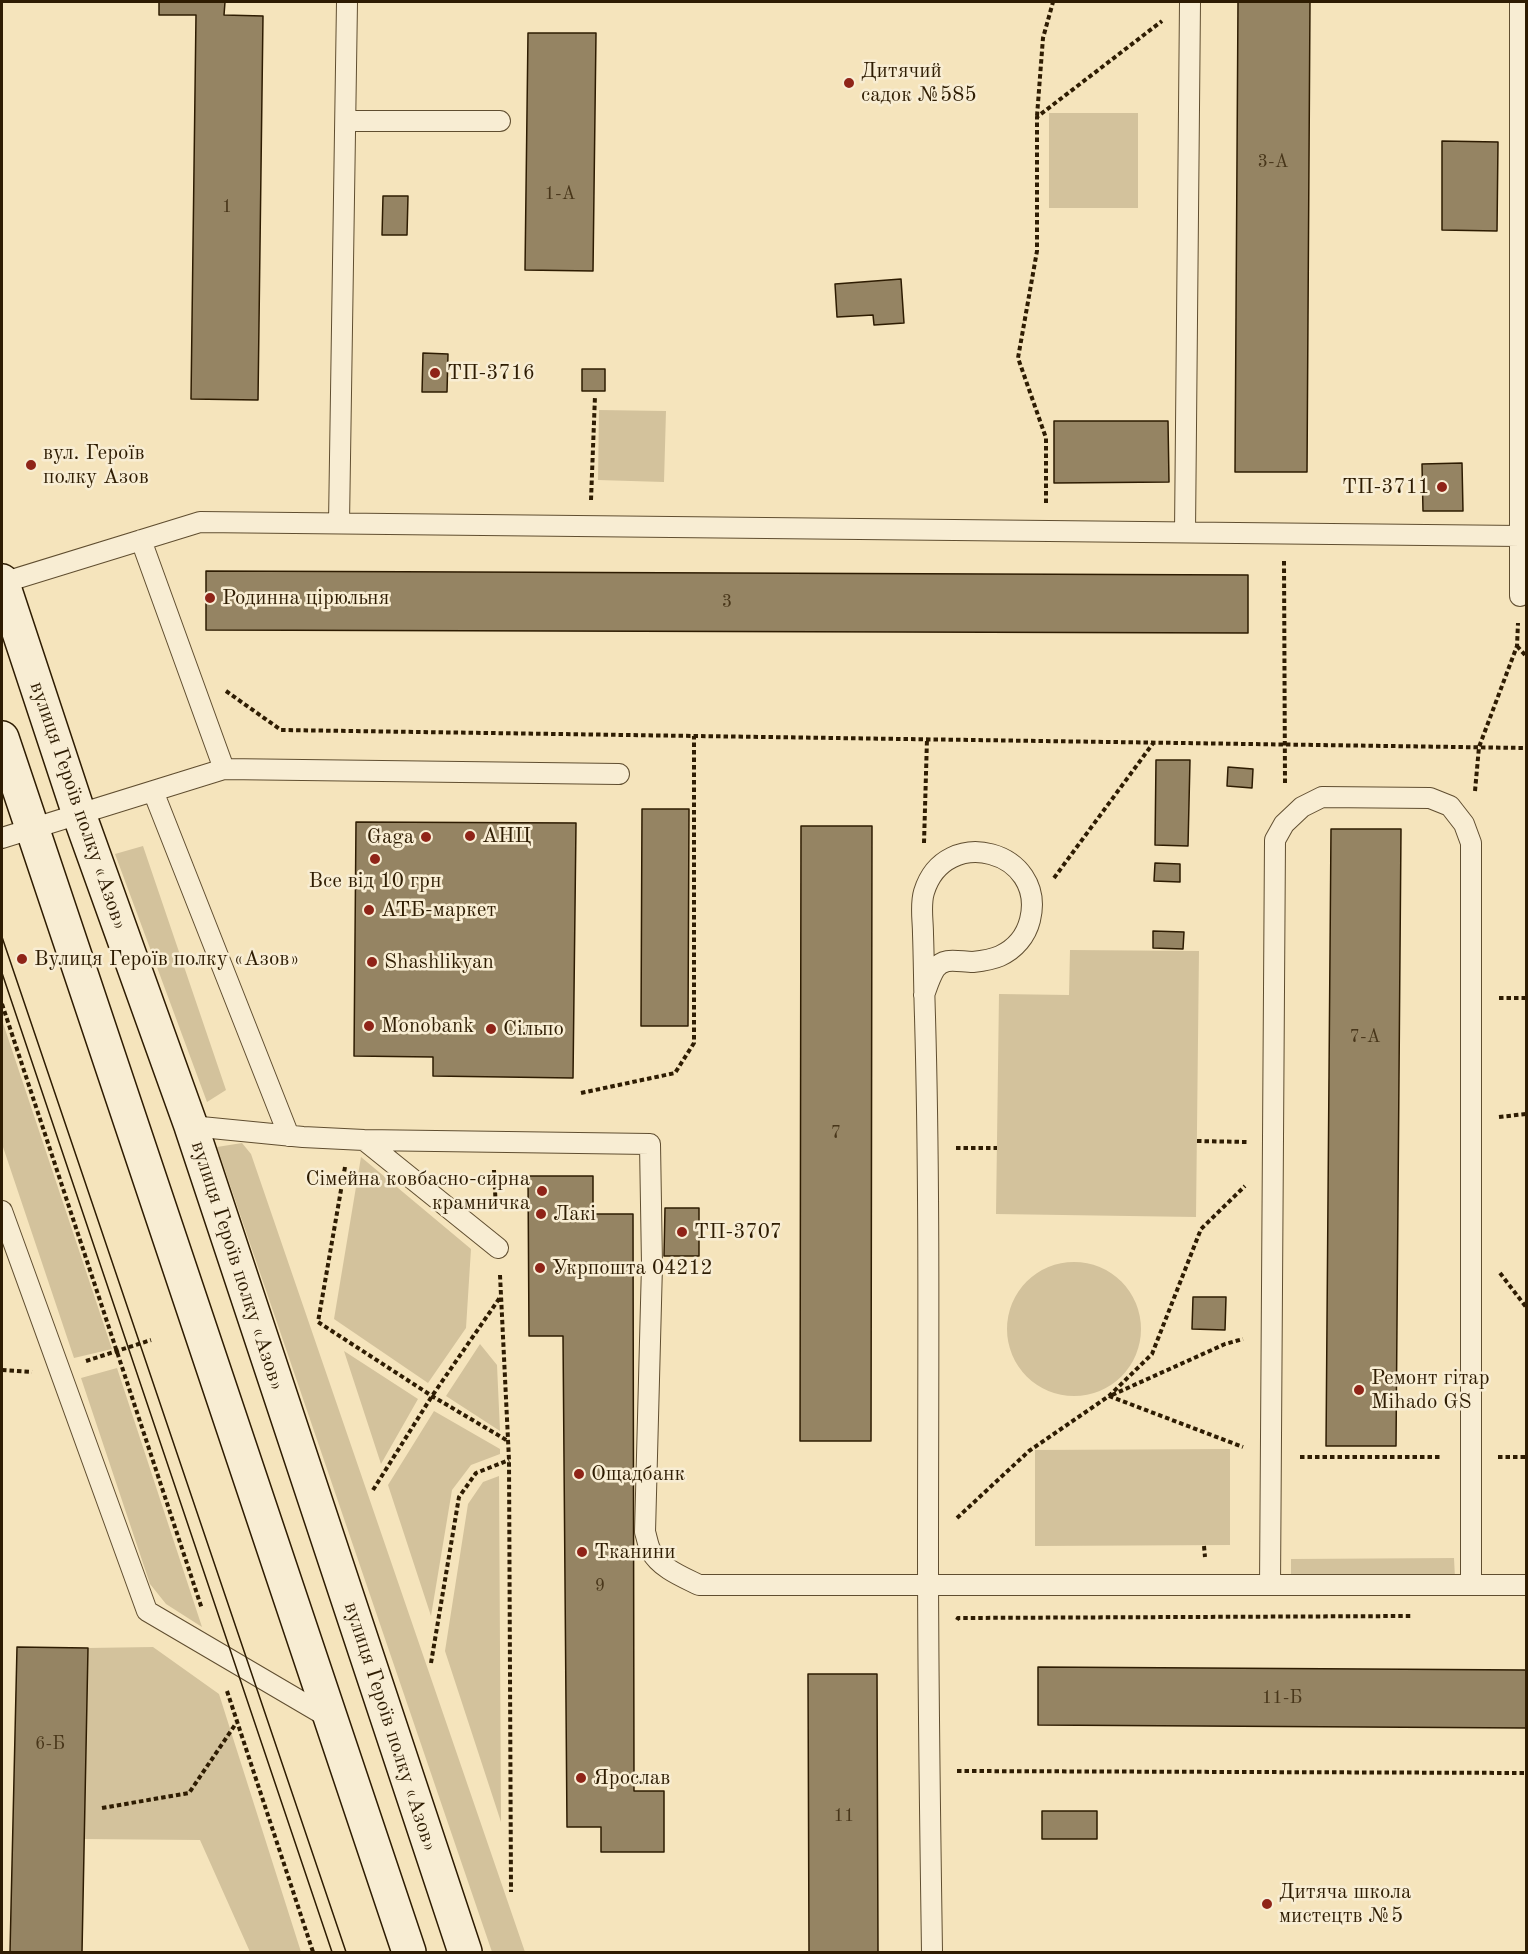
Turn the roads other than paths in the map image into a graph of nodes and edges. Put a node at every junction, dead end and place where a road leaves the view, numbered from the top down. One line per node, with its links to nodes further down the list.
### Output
1 (347, 2): 4 (lane)
2 (1190, 2): 7 (lane)
3 (1520, 2): 8 (lane)
4 (347, 121): 5 (lane); 6 (lane)
5 (500, 121)
6 (339, 523): 7 (lane); 9 (lane)
7 (1185, 532): 8 (lane)
8 (1520, 536): 11 (lane)
9 (141, 540): 10 (lane); 13 (lane)
10 (2, 582): 16 (main road, вулиця Героїв полку «Азов»)
11 (1520, 596)
12 (2, 738): 17 (main road)
13 (224, 769): 14 (lane); 15 (lane)
14 (619, 774)
15 (153, 791): 16 (lane); 22 (lane)
16 (79, 814): 17 (lane); 21 (main road, вулиця Героїв полку «Азов»)
17 (16, 833): 30 (main road)
18 (922, 907): 19 (lane); 19 (lane); 20 (lane)
19 (973, 962): 20 (lane)
20 (924, 995): 26 (lane)
21 (191, 1126): 22 (lane); 32 (main road, вулиця Героїв полку «Азов»)
22 (289, 1136): 23 (lane)
23 (357, 1140): 25 (lane); 26 (lane)
24 (2, 1211): 30 (lane)
25 (498, 1248)
26 (928, 1585): 27 (lane); 33 (lane)
27 (1270, 1586): 28 (lane); 28 (lane)
28 (1471, 1586): 29 (lane)
29 (1527, 1586)
30 (332, 1720): 31 (main road)
31 (409, 1953)
32 (465, 1953)
33 (932, 1953)

